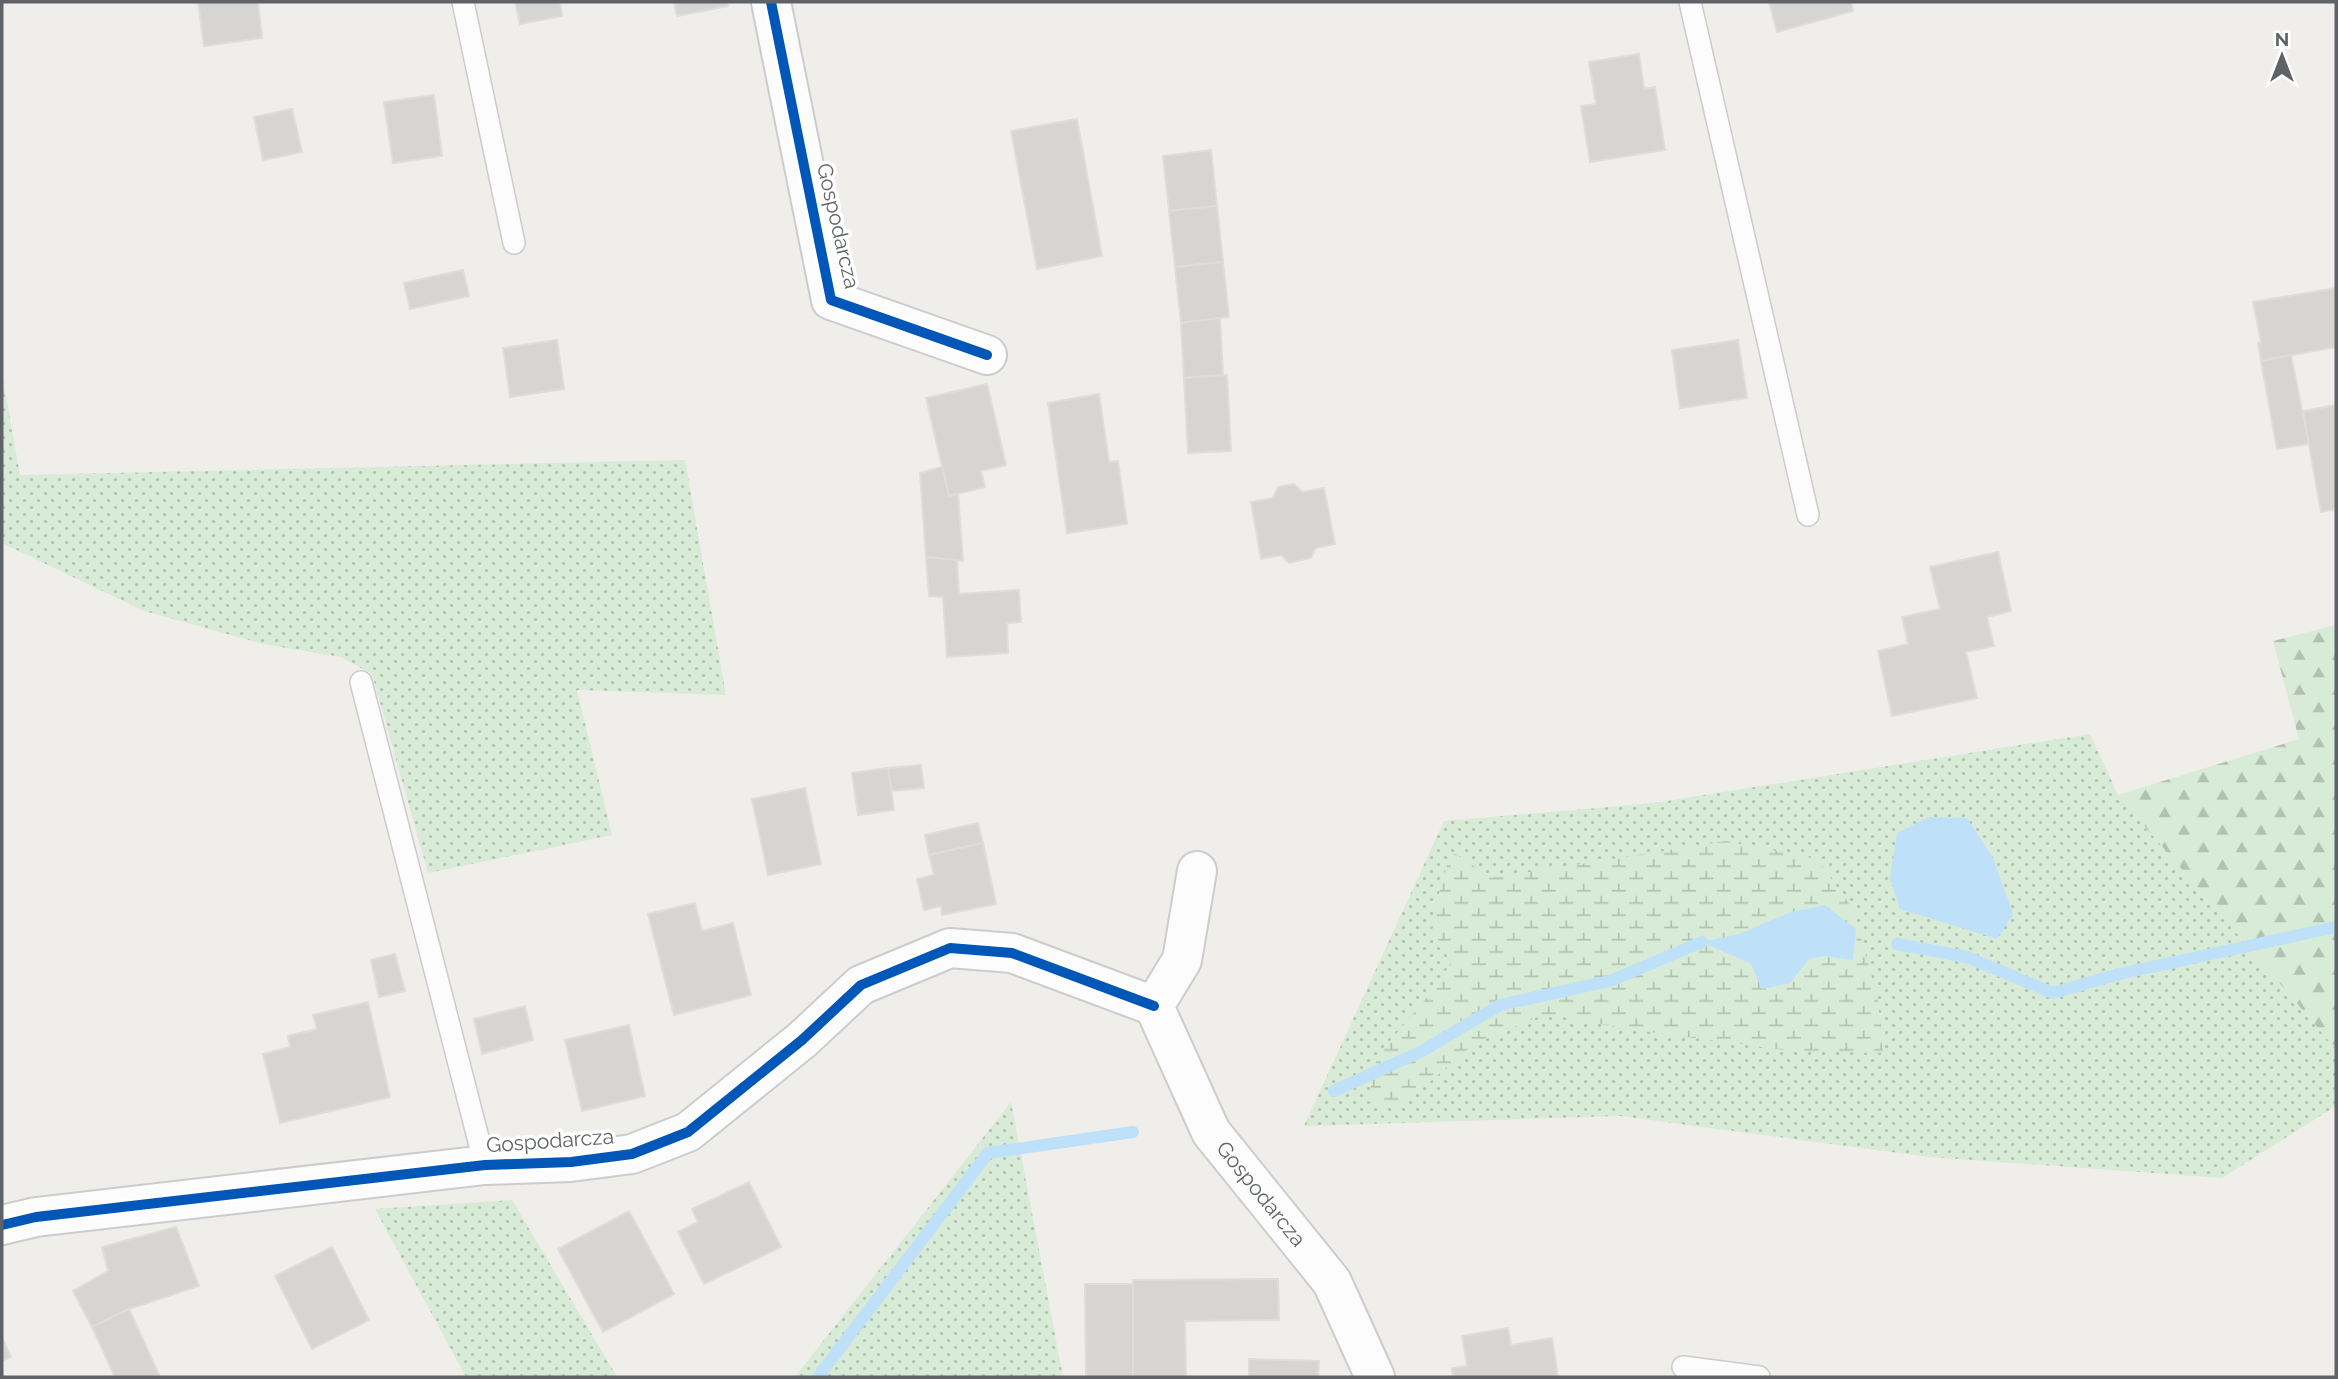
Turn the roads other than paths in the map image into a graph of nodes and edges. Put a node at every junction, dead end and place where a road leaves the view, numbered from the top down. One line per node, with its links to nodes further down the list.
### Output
1 (463, 2): 4 (lane)
2 (771, 2): 5 (street, Gospodarcza)
3 (1690, 2): 6 (lane)
4 (514, 243)
5 (987, 355)
6 (1808, 515)
7 (361, 682): 10 (lane)
8 (1197, 870): 9 (street)
9 (1154, 1006): 10 (street, Gospodarcza); 13 (street, Gospodarcza)
10 (485, 1165): 11 (street, Gospodarcza)
11 (2, 1225)
12 (1683, 1367): 14 (lane)
13 (1375, 1377)
14 (1759, 1377)

